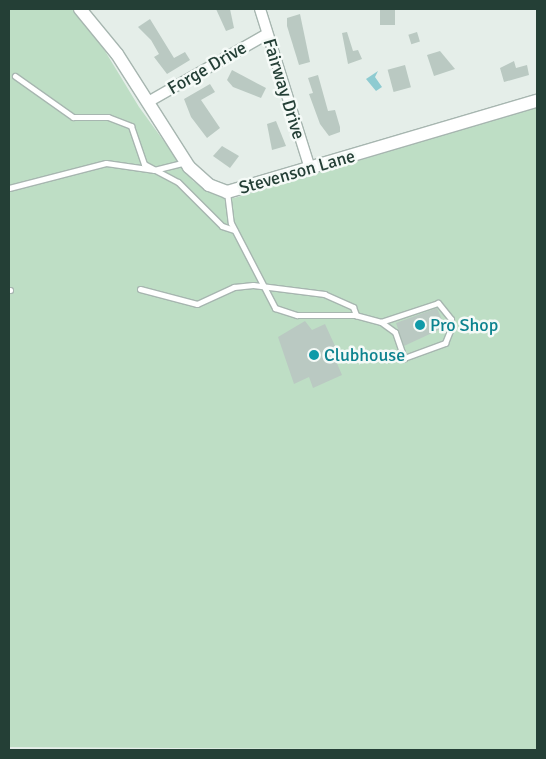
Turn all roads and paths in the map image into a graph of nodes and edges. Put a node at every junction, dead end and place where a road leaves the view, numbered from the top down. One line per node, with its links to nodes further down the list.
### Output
1 (80, 9): 6 (street, Stevenson Lane)
2 (260, 9): 3 (street, Fairway Drive)
3 (267, 34): 6 (street, Forge Drive); 9 (street, Fairway Drive)
4 (15, 76): 8 (lane)
5 (537, 101): 9 (street, Stevenson Lane)
6 (148, 102): 7 (street, Stevenson Lane)
7 (186, 162): 8 (lane); 11 (street, Stevenson Lane)
8 (154, 170): 10 (lane); 12 (lane)
9 (310, 170): 11 (street, Stevenson Lane)
10 (9, 188)
11 (228, 192): 12 (lane)
12 (235, 231): 13 (lane)
13 (263, 288): 14 (lane); 15 (lane); 15 (lane)
14 (140, 289)
15 (356, 315): 16 (lane)
16 (381, 322): 16 (lane)

